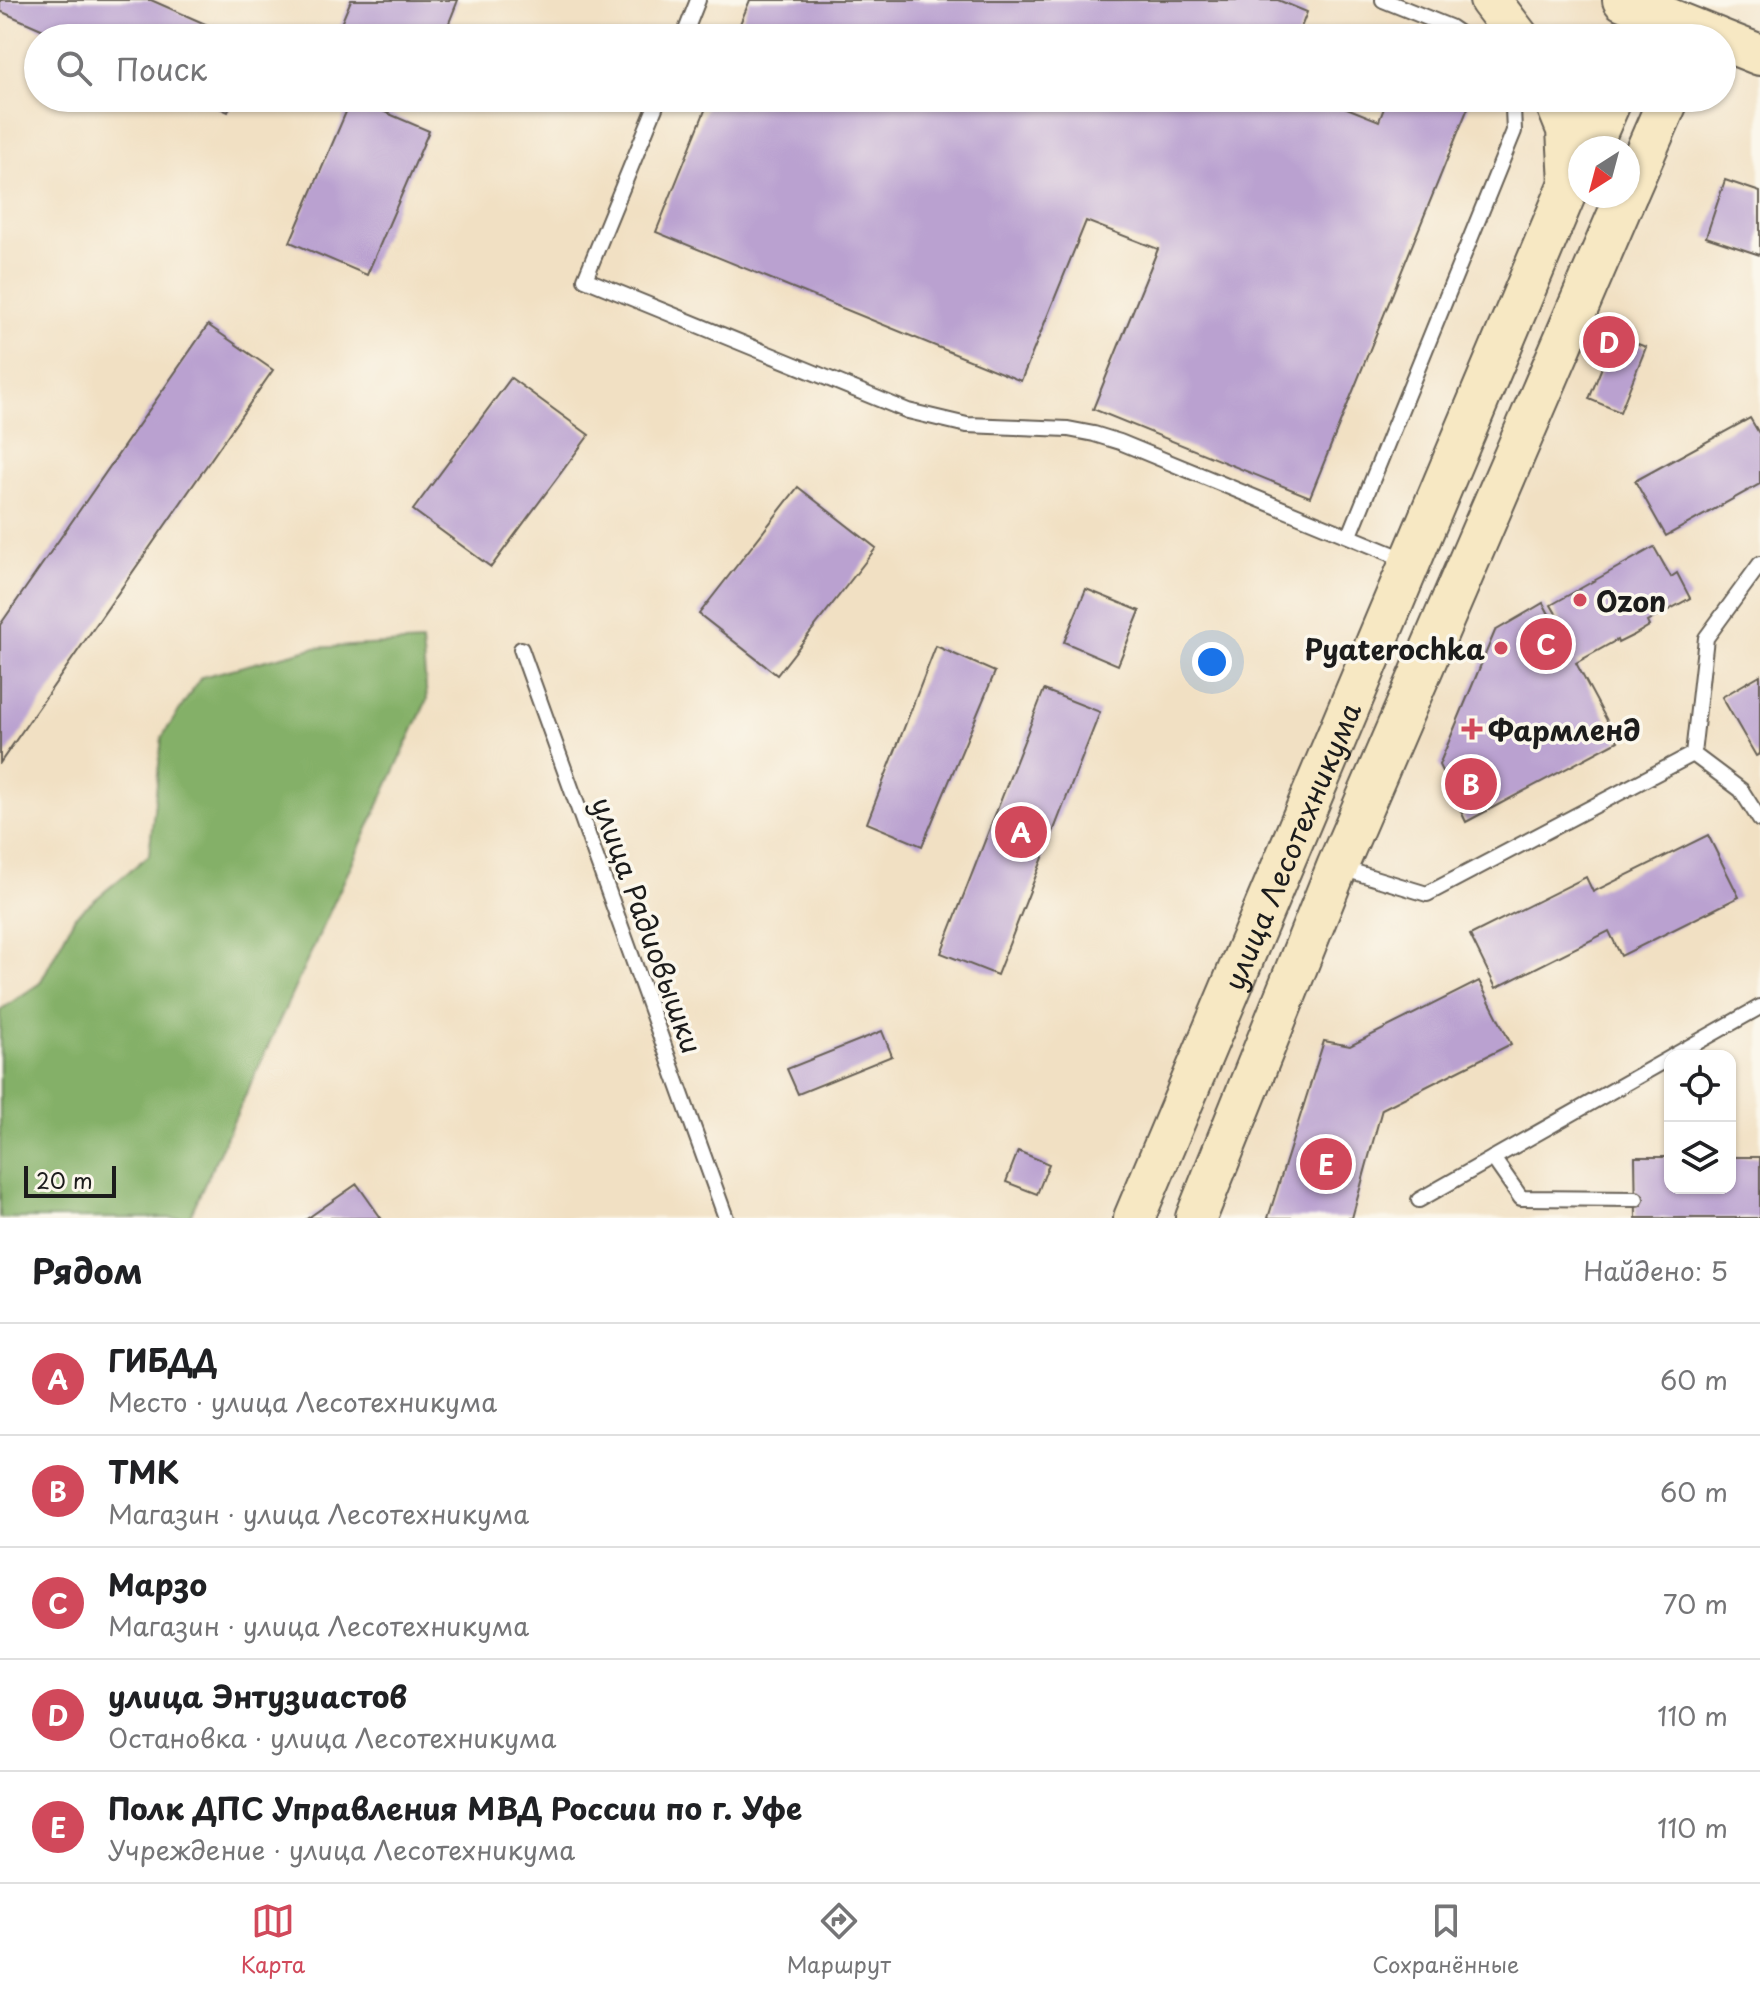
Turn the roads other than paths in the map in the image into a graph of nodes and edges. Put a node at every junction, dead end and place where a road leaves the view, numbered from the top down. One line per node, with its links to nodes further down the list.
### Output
1 (698, 0): 5 (lane)
2 (1383, 0): 6 (lane)
3 (1490, 0): 7 (main road)
4 (1639, 12): 8 (main road)
5 (689, 24)
6 (1443, 24)
7 (1508, 24)
8 (1687, 24)
9 (1736, 43): 10 (main road)
10 (1760, 55)
11 (653, 112): 21 (lane)
12 (1513, 112): 21 (lane)
13 (1560, 112): 16 (main road)
14 (1606, 112): 17 (main road)
15 (1663, 112): 18 (main road, улица Лесотехникума)
16 (1568, 136)
17 (1595, 136)
18 (1640, 164)
19 (1568, 191): 22 (main road, улица Лесотехникума)
20 (1621, 208): 27 (main road, улица Лесотехникума)
21 (1350, 535): 22 (lane)
22 (1410, 561): 35 (main road, улица Лесотехникума)
23 (1760, 564): 25 (lane)
24 (521, 649): 34 (lane, улица Радиовышки)
25 (1693, 754): 26 (lane); 27 (lane)
26 (1760, 820)
27 (1337, 867): 36 (main road, улица Лесотехникума)
28 (1760, 1007): 29 (lane)
29 (1684, 1050)
30 (1664, 1062): 31 (lane)
31 (1493, 1158): 32 (lane); 33 (lane)
32 (1636, 1199)
33 (1419, 1200)
34 (726, 1218)
35 (1134, 1218)
36 (1196, 1218)

